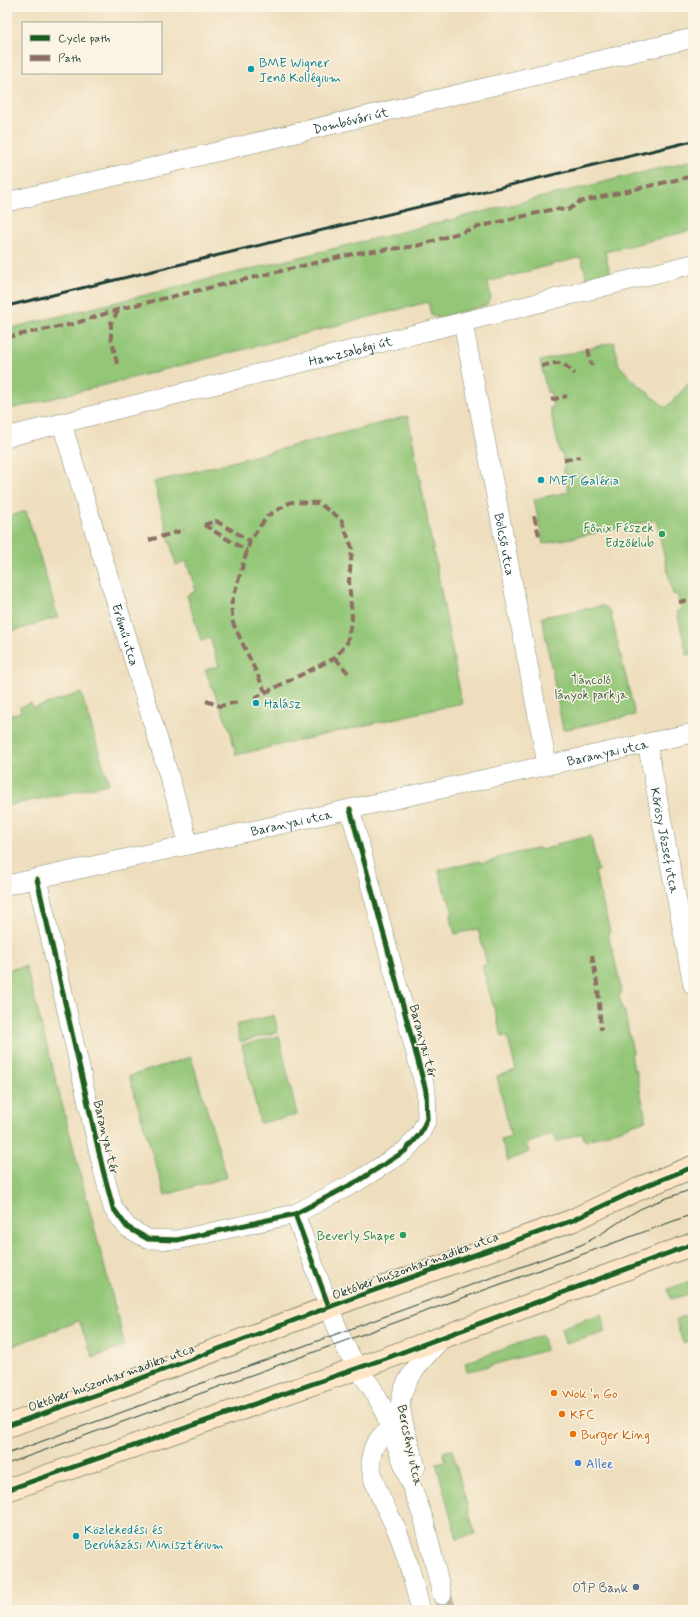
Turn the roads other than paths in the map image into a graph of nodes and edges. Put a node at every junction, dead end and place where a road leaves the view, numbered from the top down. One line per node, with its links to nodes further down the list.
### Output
1 (693, 38): 2 (street, Dombóvári út)
2 (7, 202)
3 (693, 264): 4 (street, Hamzsabégi út)
4 (463, 323): 5 (street, Hamzsabégi út); 9 (street, Bölcső utca)
5 (62, 424): 6 (street, Hamzsabégi út); 11 (street, Erőmű utca)
6 (7, 437)
7 (693, 732): 8 (street, Baranyai utca)
8 (647, 743): 9 (street, Baranyai utca); 14 (street, Kőrösy József utca)
9 (547, 764): 10 (street, Baranyai utca)
10 (350, 809): 11 (street, Baranyai utca); 16 (street, Baranyai tér)
11 (188, 845): 12 (street, Baranyai utca)
12 (37, 879): 13 (street, Baranyai utca); 16 (street, Baranyai tér)
13 (7, 885)
14 (693, 985)
15 (693, 1167): 18 (main road, Október huszonharmadika utca)
16 (294, 1214): 18 (street)
17 (693, 1244): 19 (main road)
18 (329, 1307): 20 (street, Bercsényi utca); 21 (main road, Október huszonharmadika utca)
19 (443, 1337): 20 (main road); 24 (street, Bercsényi utca)
20 (357, 1368): 22 (street, Bercsényi utca); 23 (main road)
21 (7, 1426)
22 (390, 1428): 24 (street, Bercsényi utca); 26 (street, Bercsényi utca)
23 (7, 1490)
24 (424, 1520): 25 (street, Bercsényi utca)
25 (442, 1595)
26 (421, 1610)

